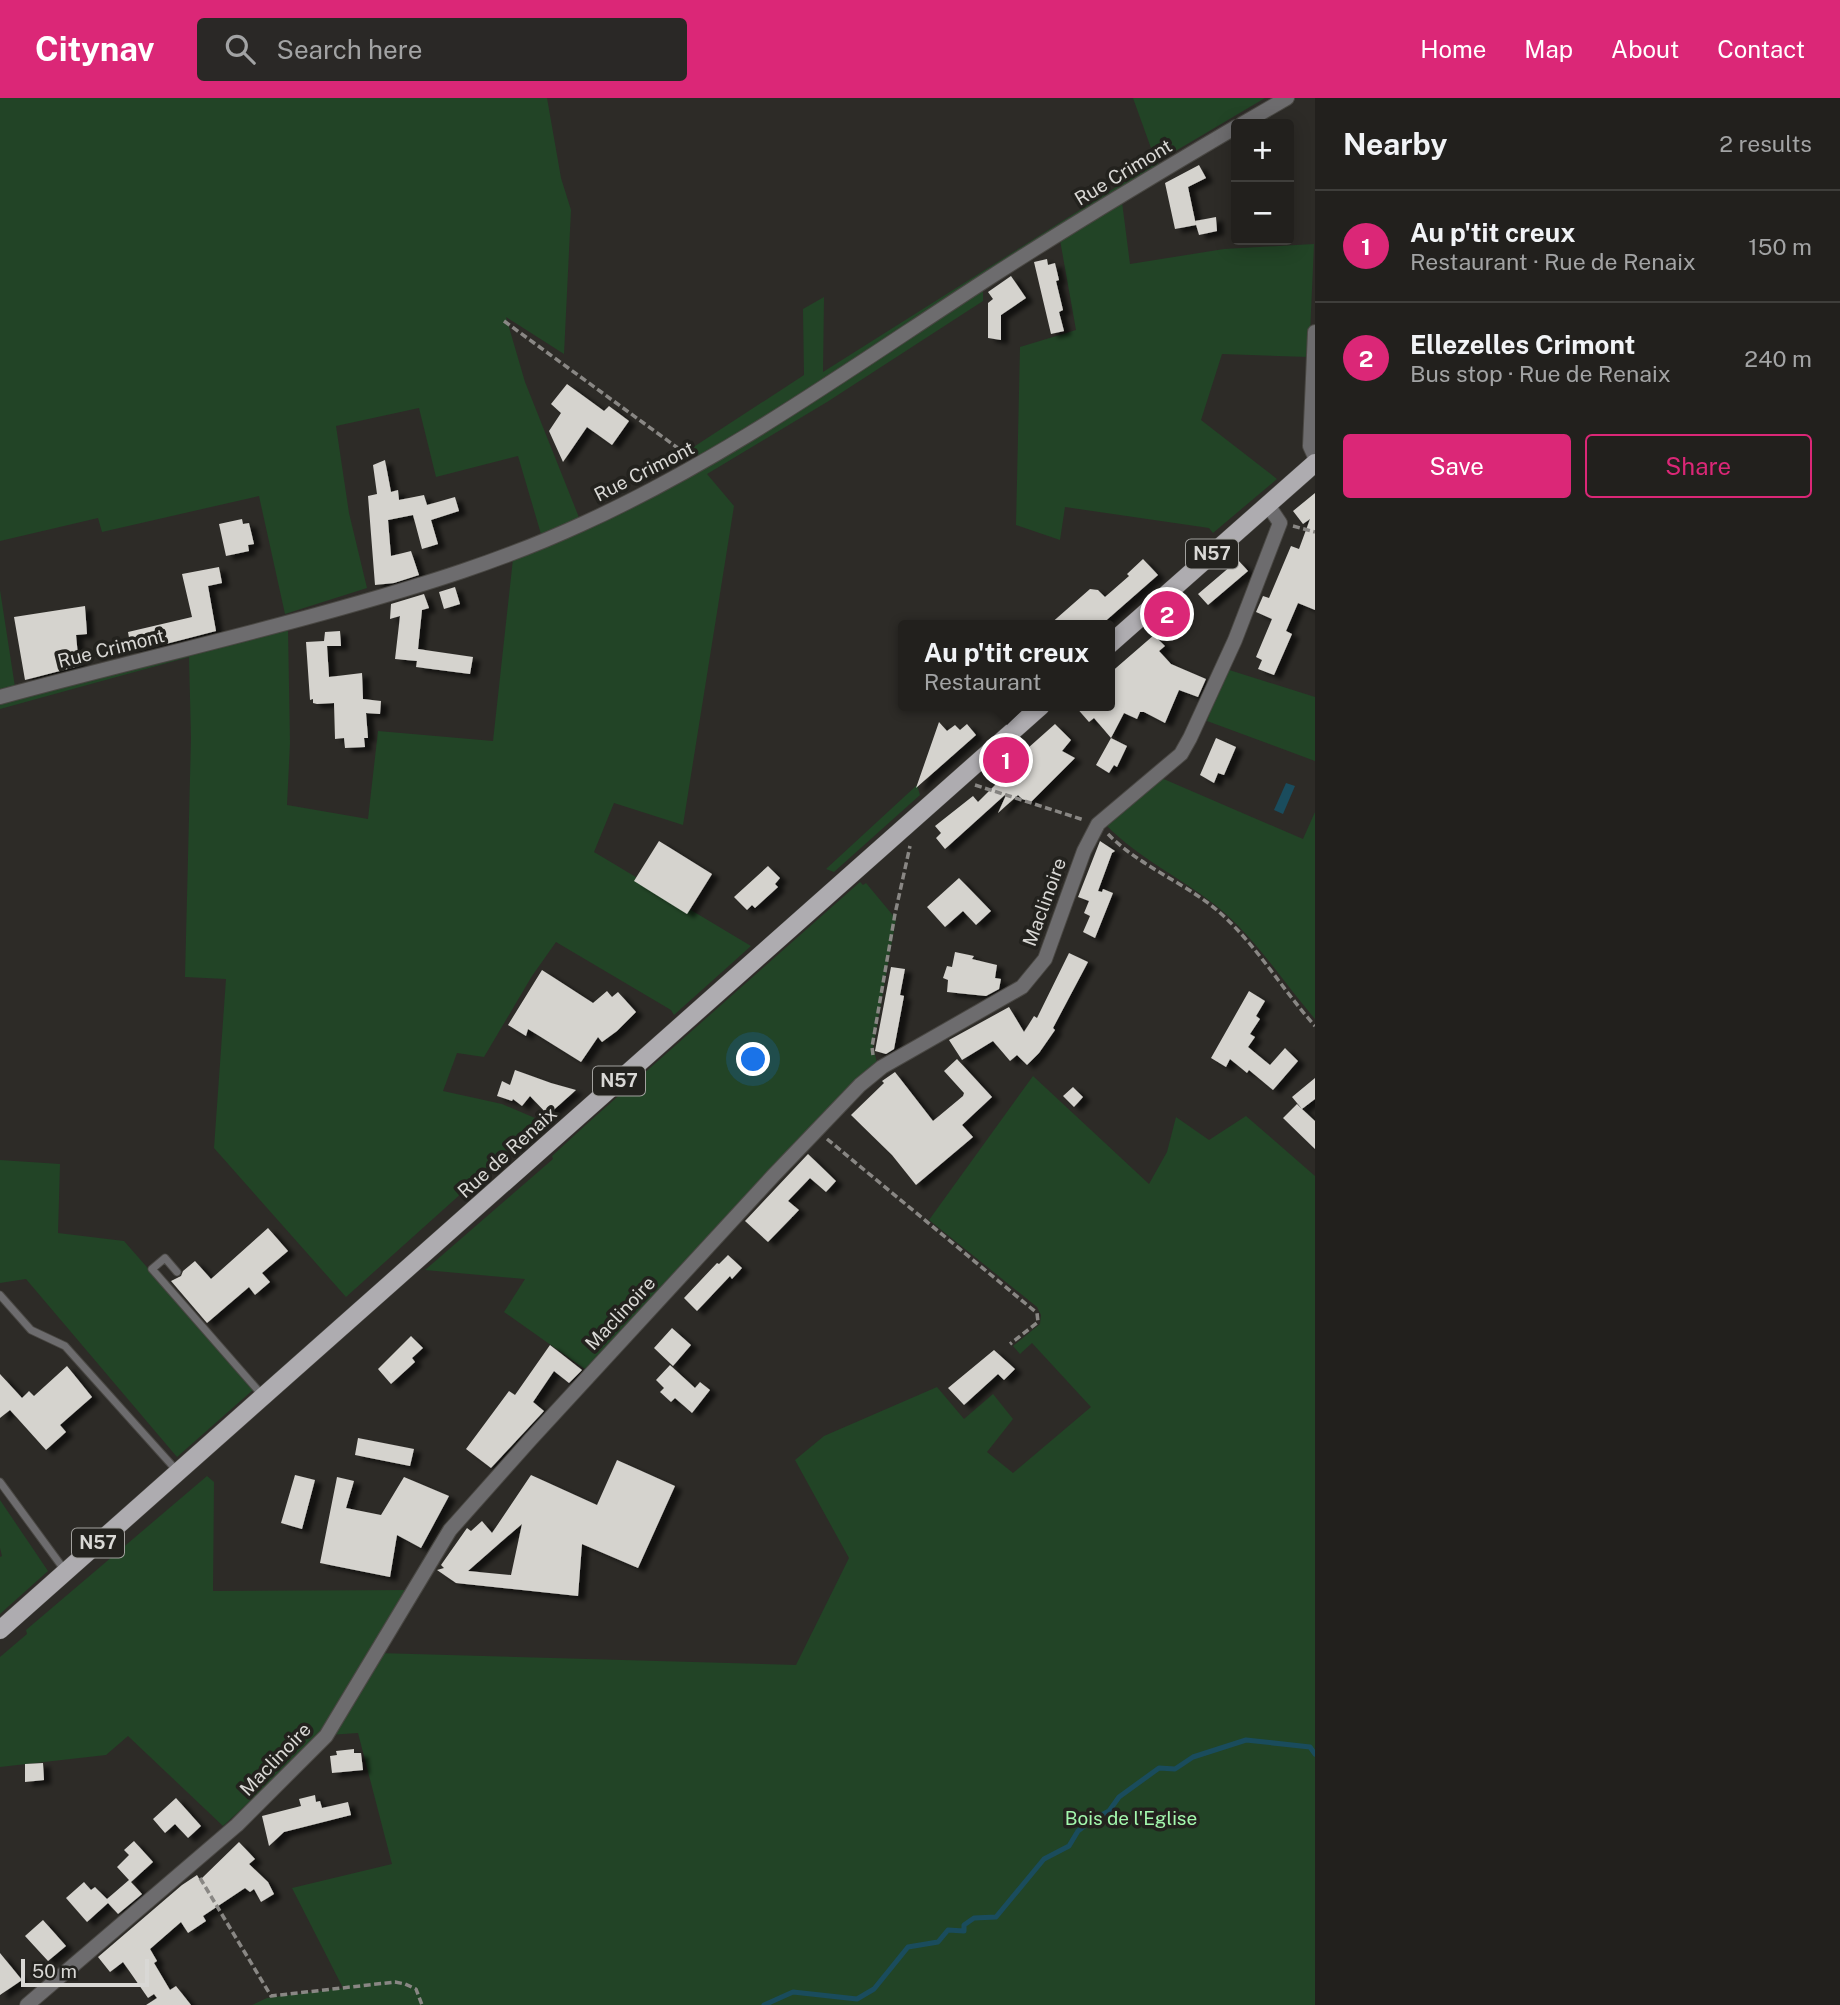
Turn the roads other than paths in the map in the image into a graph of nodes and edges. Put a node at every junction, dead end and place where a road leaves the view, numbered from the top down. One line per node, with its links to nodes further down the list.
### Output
1 (1287, 98): 2 (street)
2 (1250, 119)
3 (1231, 130): 9 (street, Rue Crimont)
4 (1315, 332): 5 (street)
5 (1315, 457)
6 (1315, 463): 7 (main road, N57)
7 (1268, 505): 8 (main road, N57); 18 (street, Maclinoire)
8 (1115, 640)
9 (0, 697)
10 (1035, 711): 13 (main road, Rue de Renaix / N57)
11 (177, 1272): 13 (lane)
12 (0, 1295): 14 (lane)
13 (264, 1397): 14 (main road, Rue de Renaix / N57)
14 (178, 1473): 16 (main road, Rue de Renaix / N57)
15 (0, 1482): 16 (lane)
16 (66, 1572): 17 (main road, Rue de Renaix / N57)
17 (0, 1630)
18 (27, 2005)

